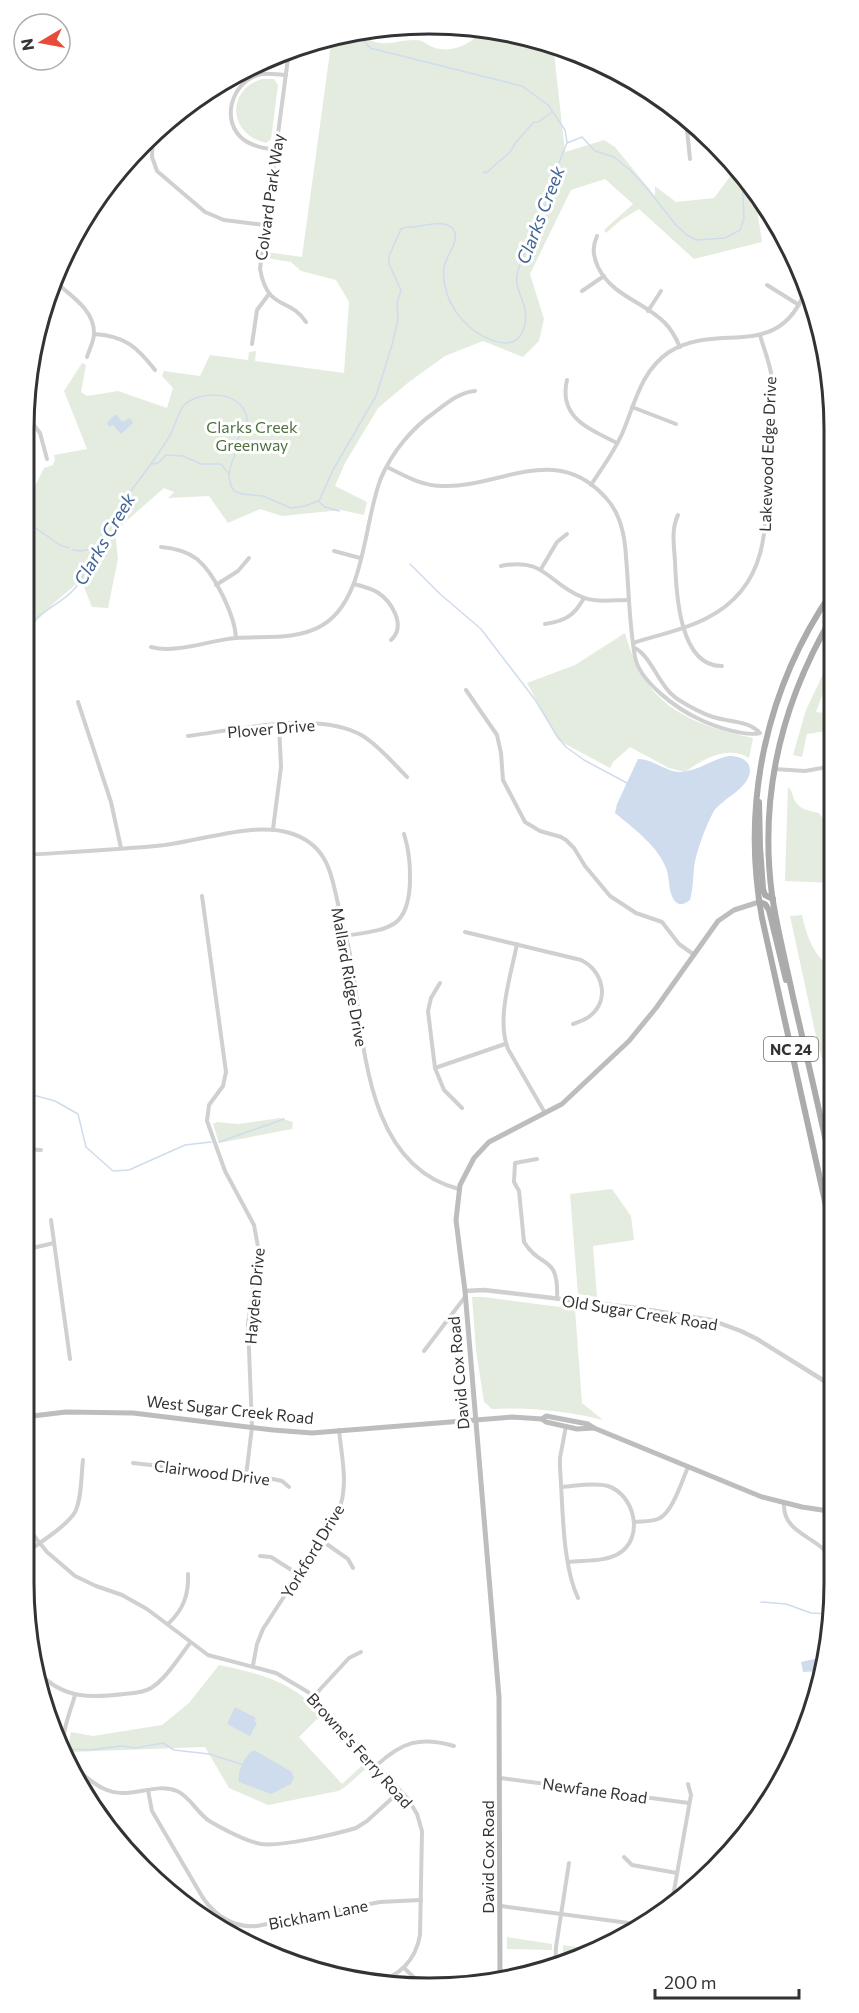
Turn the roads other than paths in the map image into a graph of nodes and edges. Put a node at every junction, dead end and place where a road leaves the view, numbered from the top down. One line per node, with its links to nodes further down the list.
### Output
1 (288, 61): 2 (street, Colvard Park Way)
2 (286, 75): 4 (street); 7 (street, Colvard Park Way)
3 (247, 79): 7 (street)
4 (248, 79)
5 (688, 131): 8 (street)
6 (152, 148): 9 (street)
7 (276, 150): 9 (street, Colvard Park Way)
8 (690, 159)
9 (265, 225): 16 (street, Colvard Park Way)
10 (597, 236): 11 (street)
11 (604, 276): 14 (street); 19 (street)
12 (767, 285): 18 (street)
13 (61, 287): 21 (street)
14 (582, 291)
15 (661, 291): 19 (street)
16 (268, 294): 20 (street); 23 (street)
17 (802, 298): 18 (street)
18 (799, 305): 22 (street)
19 (648, 311): 24 (street)
20 (306, 322)
21 (94, 334): 25 (street); 26 (street)
22 (760, 335): 24 (street); 50 (street, Lakewood Edge Drive)
23 (252, 344)
24 (680, 347): 29 (street)
25 (87, 357)
26 (155, 370)
27 (567, 380): 32 (street)
28 (475, 391): 34 (street)
29 (632, 407): 30 (street); 32 (street)
30 (676, 424)
31 (34, 426): 33 (street)
32 (617, 443): 35 (street)
33 (47, 459)
34 (387, 467): 35 (street); 41 (street)
35 (591, 485): 47 (street)
36 (678, 515): 50 (street)
37 (567, 534): 43 (street)
38 (161, 547): 45 (street)
39 (334, 551): 41 (street)
40 (249, 558): 45 (street)
41 (360, 558): 44 (street)
42 (501, 566): 43 (street)
43 (541, 569): 46 (street)
44 (354, 584): 52 (street); 53 (street)
45 (216, 585): 52 (street)
46 (584, 598): 47 (street); 49 (street)
47 (629, 600): 54 (street)
48 (824, 605): 60 (main road, NC 24)
49 (545, 624)
50 (682, 627): 54 (street, Lakewood Edge Drive); 56 (street)
51 (824, 630): 63 (main road, NC 24)
52 (236, 638): 55 (street)
53 (391, 640)
54 (634, 645): 60 (street); 60 (street)
55 (151, 647)
56 (722, 666)
57 (466, 690): 76 (street)
58 (78, 702): 68 (street)
59 (279, 725): 61 (street, Plover Drive); 64 (street, Plover Drive); 66 (street)
60 (764, 734): 65 (main road, NC 24)
61 (188, 736)
62 (824, 768): 63 (street)
63 (774, 769): 71 (main road, NC 24)
64 (407, 777)
65 (758, 781): 71 (main road); 72 (main road, NC 24)
66 (273, 829): 68 (street, Mallard Ridge Drive); 74 (street, Mallard Ridge Drive)
67 (404, 834): 74 (street)
68 (121, 848): 69 (street, Mallard Ridge Drive)
69 (34, 854)
70 (202, 896): 103 (street, Hayden Drive)
71 (773, 899): 78 (main road, NC 24)
72 (759, 902): 76 (main road, David Cox Road); 78 (main road); 90 (main road, NC 24)
73 (465, 932): 75 (street)
74 (345, 936): 89 (street, Mallard Ridge Drive)
75 (517, 944): 79 (street); 80 (street)
76 (693, 954): 83 (main road, David Cox Road)
77 (440, 983): 81 (street)
78 (797, 1012): 84 (main road, NC 24)
79 (573, 1024)
80 (506, 1044): 81 (street); 83 (street)
81 (435, 1068): 82 (street)
82 (462, 1108)
83 (545, 1114): 89 (main road, David Cox Road)
84 (823, 1127): 85 (main road, NC 24)
85 (824, 1132)
86 (34, 1150): 87 (street)
87 (41, 1150)
88 (537, 1159): 95 (street)
89 (459, 1189): 94 (main road, David Cox Road)
90 (824, 1197)
91 (51, 1220): 92 (street)
92 (54, 1243): 93 (street); 97 (street)
93 (34, 1248)
94 (465, 1294): 95 (street, Old Sugar Creek Road); 96 (street); 101 (main road, David Cox Road)
95 (556, 1299): 98 (street, Old Sugar Creek Road)
96 (424, 1351)
97 (70, 1359)
98 (824, 1381)
99 (34, 1416): 103 (main road, West Sugar Creek Road)
100 (542, 1419): 101 (main road, West Sugar Creek Road); 102 (main road, West Sugar Creek Road); 104 (main road, West Sugar Creek Road)
101 (476, 1421): 105 (main road, West Sugar Creek Road); 137 (main road, David Cox Road)
102 (566, 1425): 104 (main road, West Sugar Creek Road); 111 (street)
103 (252, 1427): 105 (main road, West Sugar Creek Road); 109 (street, Hayden Drive)
104 (594, 1428): 108 (main road, West Sugar Creek Road)
105 (339, 1430): 116 (street, Yorkford Drive)
106 (83, 1460): 117 (street)
107 (133, 1463): 109 (street, Clairwood Drive)
108 (688, 1466): 112 (main road, West Sugar Creek Road); 114 (street)
109 (246, 1476): 110 (street, Clairwood Drive)
110 (288, 1487)
111 (562, 1487): 114 (street); 121 (street)
112 (784, 1503): 113 (main road, West Sugar Creek Road); 119 (street)
113 (824, 1510)
114 (634, 1522): 121 (street)
115 (34, 1535): 117 (street, Browne's Ferry Road)
116 (321, 1540): 122 (street); 124 (street, Yorkford Drive)
117 (39, 1543): 118 (street); 126 (street, Browne's Ferry Road)
118 (34, 1547)
119 (824, 1549)
120 (260, 1556): 124 (street)
121 (568, 1562): 125 (street)
122 (353, 1568)
123 (188, 1574): 126 (street)
124 (298, 1574): 129 (street, Yorkford Drive)
125 (578, 1598)
126 (168, 1624): 127 (street, Browne's Ferry Road)
127 (190, 1642): 129 (street, Browne's Ferry Road); 131 (street)
128 (361, 1652): 132 (street)
129 (253, 1665): 132 (street, Browne's Ferry Road)
130 (47, 1680): 131 (street)
131 (75, 1695): 133 (street)
132 (314, 1696): 135 (street, Browne's Ferry Road)
133 (65, 1735)
134 (454, 1746): 135 (street)
135 (377, 1765): 140 (street, Browne's Ferry Road)
136 (84, 1775): 139 (street)
137 (500, 1778): 141 (street, Newfane Road); 147 (main road, David Cox Road)
138 (688, 1784): 141 (street)
139 (148, 1790): 140 (street); 149 (street)
140 (400, 1791): 146 (street, Browne's Ferry Road)
141 (689, 1803): 144 (street)
142 (624, 1857): 144 (street)
143 (569, 1863): 148 (street)
144 (677, 1873): 145 (street)
145 (673, 1894)
146 (421, 1900): 149 (street, Bickham Lane); 153 (street, Browne's Ferry Road)
147 (501, 1906): 148 (street); 154 (main road, David Cox Road)
148 (561, 1914): 150 (street); 152 (street)
149 (235, 1923): 151 (street)
150 (631, 1923)
151 (234, 1927)
152 (555, 1958)
153 (404, 1968): 155 (street); 156 (street)
154 (500, 1972)
155 (390, 1976)
156 (415, 1978)

